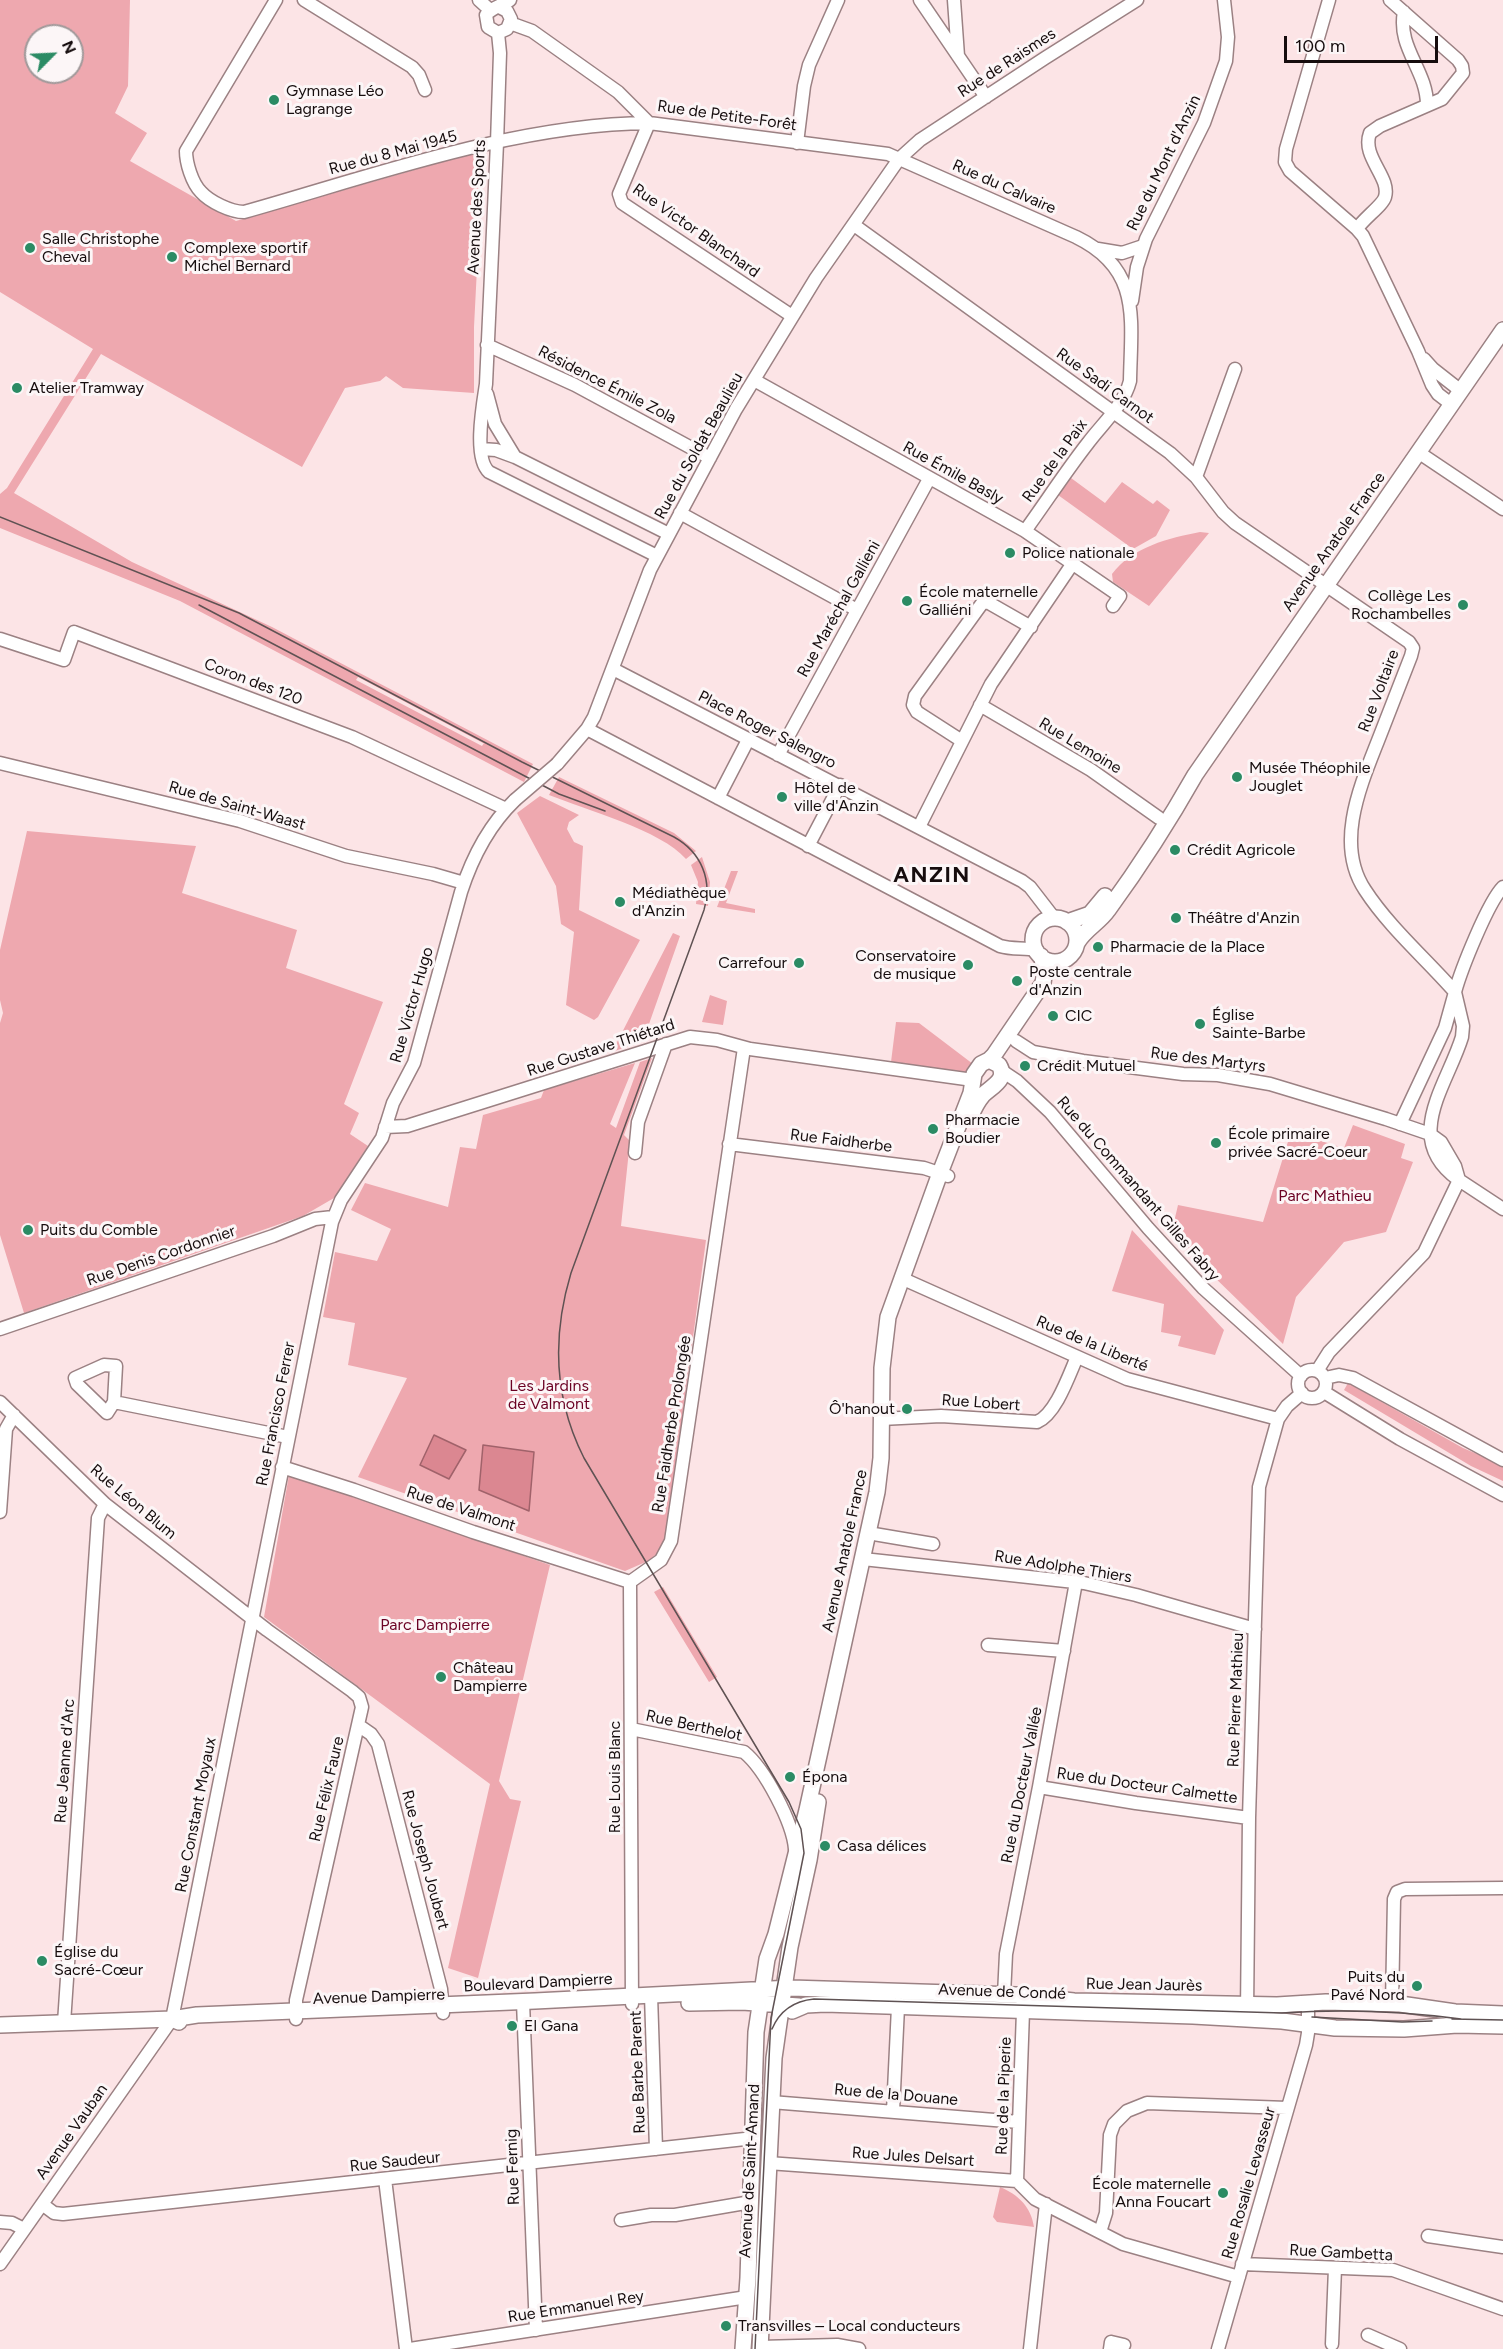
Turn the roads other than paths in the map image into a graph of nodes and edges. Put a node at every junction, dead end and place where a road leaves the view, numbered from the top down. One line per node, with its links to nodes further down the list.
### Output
1 (276, 0): 21 (street, Rue du 8 Mai 1945)
2 (304, 0): 16 (street)
3 (479, 0): 11 (street)
4 (838, 0): 20 (street)
5 (920, 0): 15 (street)
6 (954, 0): 15 (street)
7 (1137, 0): 17 (street, Rue de Raismes)
8 (1224, 0): 25 (street, Rue du Mont d'Anzin)
9 (1329, 0): 24 (street)
10 (1390, 0): 12 (street)
11 (500, 6): 13 (street); 14 (street)
12 (1404, 12): 18 (street); 18 (street)
13 (510, 23): 14 (street); 19 (street, Rue de Petite-Forêt)
14 (498, 33): 21 (street, Avenue des Sports)
15 (958, 57): 17 (street)
16 (426, 90)
17 (986, 97): 22 (street, Rue de Raismes)
18 (1427, 105): 24 (street)
19 (649, 123): 20 (street, Rue de Petite-Forêt); 21 (street, Rue du 8 Mai 1945); 28 (street, Rue Victor Blanchard)
20 (797, 142): 22 (street, Rue de Petite-Forêt)
21 (497, 143): 30 (street, Avenue des Sports)
22 (899, 159): 23 (street, Rue du Soldat Beaulieu); 26 (street, Rue du Calvaire)
23 (854, 225): 28 (street, Rue du Soldat Beaulieu); 37 (street, Rue Sadi Carnot)
24 (1357, 229): 31 (street)
25 (1143, 246): 26 (street, Rue du Calvaire); 27 (street, Rue du Mont d'Anzin)
26 (1094, 248): 27 (street, Rue du Calvaire)
27 (1131, 306): 37 (street, Rue du Calvaire)
28 (792, 316): 33 (street, Rue du Soldat Beaulieu)
29 (1503, 330): 35 (main road, Avenue Anatole France)
30 (487, 345): 34 (street, Avenue des Sports); 41 (street, Résidence Émile Zola)
31 (1418, 351): 35 (street); 36 (street)
32 (1234, 369): 42 (street)
33 (754, 380): 41 (street, Rue du Soldat Beaulieu); 43 (street, Rue Émile Basly)
34 (486, 384): 38 (street, Avenue des Sports); 40 (street, Avenue des Sports)
35 (1461, 391): 36 (main road, Avenue Anatole France)
36 (1451, 404): 39 (main road, Avenue Anatole France)
37 (1113, 411): 42 (street, Rue Sadi Carnot); 46 (street, Rue de la Paix)
38 (481, 449): 40 (street); 48 (street, Avenue des Sports)
39 (1418, 452): 44 (street); 50 (main road, Avenue Anatole France)
40 (515, 457): 47 (street)
41 (710, 458): 45 (street, Rue du Soldat Beaulieu)
42 (1196, 477): 50 (street, Rue Sadi Carnot)
43 (929, 479): 46 (street, Rue Émile Basly); 52 (street, Rue Maréchal Gallieni)
44 (1503, 509)
45 (680, 513): 47 (street, Rue du Soldat Beaulieu); 52 (street)
46 (1025, 531): 49 (street, Rue Émile Basly)
47 (669, 534): 48 (street, Rue du Soldat Beaulieu)
48 (657, 556): 55 (street, Rue du Soldat Beaulieu)
49 (1073, 563): 51 (street, Rue Émile Basly); 53 (street)
50 (1325, 586): 62 (main road, Avenue Anatole France); 75 (street, Rue Voltaire)
51 (1113, 606)
52 (857, 610): 60 (street, Rue Maréchal Gallieni)
53 (1031, 627): 56 (street); 59 (street)
54 (0, 639): 65 (street, Coron des 120)
55 (613, 669): 57 (street, Rue du Soldat Beaulieu); 58 (street, Place Roger Salengro)
56 (980, 705): 59 (street); 66 (street, Rue Lemoine)
57 (587, 729): 64 (street); 65 (street, Rue du Soldat Beaulieu, bridge)
58 (748, 740): 60 (street, Place Roger Salengro); 64 (street)
59 (962, 741): 67 (street)
60 (778, 754): 63 (street, Place Roger Salengro)
61 (0, 763): 69 (street, Rue de Saint-Waast)
62 (1195, 775): 66 (main road, Avenue Anatole France); 72 (main road, Avenue Anatole France)
63 (840, 785): 67 (street, Place Roger Salengro); 68 (street)
64 (718, 798): 68 (street)
65 (510, 805): 69 (street, Rue Victor Hugo)
66 (1160, 818): 71 (main road, Avenue Anatole France)
67 (919, 827): 71 (street, Place Roger Salengro)
68 (808, 846): 73 (street)
69 (464, 883): 83 (street, Rue Victor Hugo)
70 (1503, 886): 75 (street)
71 (1061, 920): 72 (main road); 73 (main road)
72 (1077, 943): 74 (main road)
73 (1039, 953): 74 (main road); 79 (main road, Avenue Anatole France)
74 (1064, 960): 76 (main road, Avenue Anatole France)
75 (1455, 992): 82 (street); 84 (street)
76 (1016, 1041): 79 (main road, Avenue Anatole France); 82 (street, Rue des Martyrs)
77 (666, 1044): 78 (street, Rue Gustave Thiétard); 83 (street, Rue Gustave Thiétard); 86 (street)
78 (744, 1048): 80 (street, Rue Gustave Thiétard); 85 (street)
79 (997, 1066): 80 (main road, Avenue Anatole France); 80 (main road, Avenue Anatole France); 81 (street, Rue du Commandant Gilles Fabry)
80 (982, 1085): 81 (street, Rue du Commandant Gilles Fabry); 87 (main road, Avenue Anatole France)
81 (1032, 1095): 95 (street, Rue du Commandant Gilles Fabry)
82 (1400, 1124): 84 (street, Rue des Martyrs)
83 (385, 1127): 90 (street, Rue Victor Hugo)
84 (1430, 1134): 88 (street)
85 (729, 1144): 87 (street, Rue Faidherbe); 112 (street, Rue Faidherbe Prolongée)
86 (635, 1153)
87 (944, 1174): 91 (main road, Avenue Anatole France)
88 (1459, 1180): 89 (street); 94 (street)
89 (1503, 1209)
90 (333, 1217): 92 (street, Rue Denis Cordonnier); 103 (street, Rue Francisco Ferrer)
91 (905, 1280): 93 (street, Rue de la Liberté); 101 (main road, Avenue Anatole France)
92 (0, 1329)
93 (1077, 1357): 101 (street, Rue Lobert); 102 (street, Rue de la Liberté)
94 (1321, 1375): 95 (street); 96 (street); 104 (street)
95 (1301, 1376): 97 (street)
96 (1324, 1392): 97 (street); 106 (street)
97 (1302, 1393): 102 (street, Rue Pierre Mathieu)
98 (0, 1402): 100 (street, Rue Léon Blum)
99 (114, 1402): 103 (street)
100 (14, 1415): 107 (street, Rue Léon Blum); 108 (street)
101 (886, 1418): 109 (main road, Avenue Anatole France)
102 (1278, 1419): 115 (street, Rue Pierre Mathieu)
103 (288, 1437): 105 (street, Rue Francisco Ferrer)
104 (1503, 1460)
105 (282, 1467): 112 (street, Rue de Valmont); 114 (street, Rue Francisco Ferrer)
106 (1503, 1495)
107 (105, 1504): 114 (street, Rue Léon Blum); 142 (street, Rue Jeanne d'Arc)
108 (0, 1512)
109 (873, 1534): 110 (street); 111 (main road, Avenue Anatole France)
110 (933, 1544)
111 (867, 1560): 113 (street, Rue Adolphe Thiers); 122 (main road, Avenue Anatole France); 124 (main road, Avenue Anatole France)
112 (630, 1582): 119 (street, Rue Louis Blanc)
113 (1076, 1582): 115 (street, Rue Adolphe Thiers); 117 (street, Rue du Docteur Vallée)
114 (252, 1618): 118 (street, Rue Félix Faure); 141 (street, Rue Constant Moyaux)
115 (1255, 1629): 121 (street, Rue Pierre Mathieu)
116 (988, 1645): 117 (street)
117 (1064, 1650): 120 (street, Rue du Docteur Vallée)
118 (358, 1725): 136 (street, Rue Joseph Joubert); 140 (street, Rue Félix Faure)
119 (631, 1729): 122 (street, Rue Berthelot); 130 (street, Rue Louis Blanc)
120 (1040, 1786): 121 (street, Rue du Docteur Calmette); 126 (street, Rue du Docteur Vallée)
121 (1249, 1818): 138 (street, Rue Pierre Mathieu)
122 (795, 1852): 127 (main road, Avenue Anatole France)
123 (1503, 1888): 132 (street)
124 (788, 1965): 125 (main road); 128 (main road, Avenue Anatole France)
125 (806, 1988): 126 (main road, Rue Jean Jaurès); 128 (main road, Rue Jean Jaurès)
126 (1004, 1995): 138 (main road, Rue Jean Jaurès)
127 (760, 1996): 128 (main road); 129 (main road); 151 (main road, Avenue de Saint-Amand)
128 (782, 1996): 134 (main road, Avenue de Condé); 146 (main road, Avenue de Saint-Amand)
129 (652, 1999): 130 (main road, Boulevard Dampierre); 152 (street, Rue Barbe Parent)
130 (632, 2000): 133 (main road, Boulevard Dampierre)
131 (1308, 2003): 132 (main road, Rue Jean Jaurès); 138 (main road, Rue Jean Jaurès); 144 (street)
132 (1392, 2004): 139 (main road, Rue Jean Jaurès)
133 (523, 2006): 136 (main road, Boulevard Dampierre); 154 (street, Rue Fernig)
134 (799, 2006): 135 (main road, Avenue de Condé); 146 (main road)
135 (898, 2007): 137 (main road, Avenue de Condé); 149 (street)
136 (443, 2009): 140 (main road, Boulevard Dampierre)
137 (1023, 2011): 138 (main road, Avenue de Condé); 150 (street, Rue de la Piperie)
138 (1248, 2012): 144 (main road, Avenue de Condé)
139 (1503, 2014)
140 (296, 2015): 141 (main road, Boulevard Dampierre)
141 (172, 2019): 142 (main road); 158 (street, Avenue Vauban)
142 (64, 2023): 143 (main road)
143 (0, 2025)
144 (1308, 2025): 145 (main road, Avenue de Condé); 148 (street, Rue Rosalie Levasseur)
145 (1503, 2026)
146 (778, 2031): 147 (main road, Avenue de Saint-Amand)
147 (771, 2102): 149 (street, Rue de la Douane); 153 (main road, Avenue de Saint-Amand)
148 (1287, 2108): 163 (street); 167 (street, Rue Rosalie Levasseur)
149 (893, 2111): 150 (street, Rue de la Douane)
150 (1019, 2122): 156 (street, Rue de la Piperie)
151 (754, 2138): 152 (street, Rue Saudeur); 157 (main road, Avenue de Saint-Amand)
152 (656, 2149): 154 (street, Rue Saudeur)
153 (768, 2163): 156 (street, Rue Jules Delsart); 176 (main road, Avenue de Saint-Amand)
154 (529, 2164): 155 (street, Rue Saudeur); 172 (street, Rue Fernig)
155 (385, 2179): 158 (street, Rue Saudeur); 177 (street)
156 (1017, 2181): 159 (street)
157 (751, 2202): 160 (street); 170 (main road, Avenue de Saint-Amand)
158 (42, 2204): 162 (street, Avenue Vauban)
159 (1046, 2204): 163 (street); 180 (street)
160 (621, 2220)
161 (0, 2222): 162 (street)
162 (24, 2229): 166 (street, Avenue Vauban)
163 (1100, 2232): 169 (street)
164 (1428, 2236): 165 (street)
165 (1503, 2247)
166 (0, 2264)
167 (1242, 2264): 168 (street, Rue Gambetta); 169 (street, Rue Rosalie Levasseur)
168 (1335, 2268): 171 (street, Rue Gambetta); 174 (street)
169 (1239, 2277): 182 (street, Rue Rosalie Levasseur)
170 (747, 2297): 172 (street, Rue Emmanuel Rey); 178 (main road, Avenue de Saint-Amand)
171 (1503, 2309)
172 (536, 2330): 177 (street, Rue Emmanuel Rey)
173 (1368, 2335): 183 (street)
174 (1332, 2344)
175 (1124, 2345): 181 (street)
176 (760, 2348): 179 (street)
177 (408, 2349)
178 (743, 2349)
179 (859, 2349)
180 (1030, 2349)
181 (1110, 2349)
182 (1218, 2349)
183 (1400, 2349)

